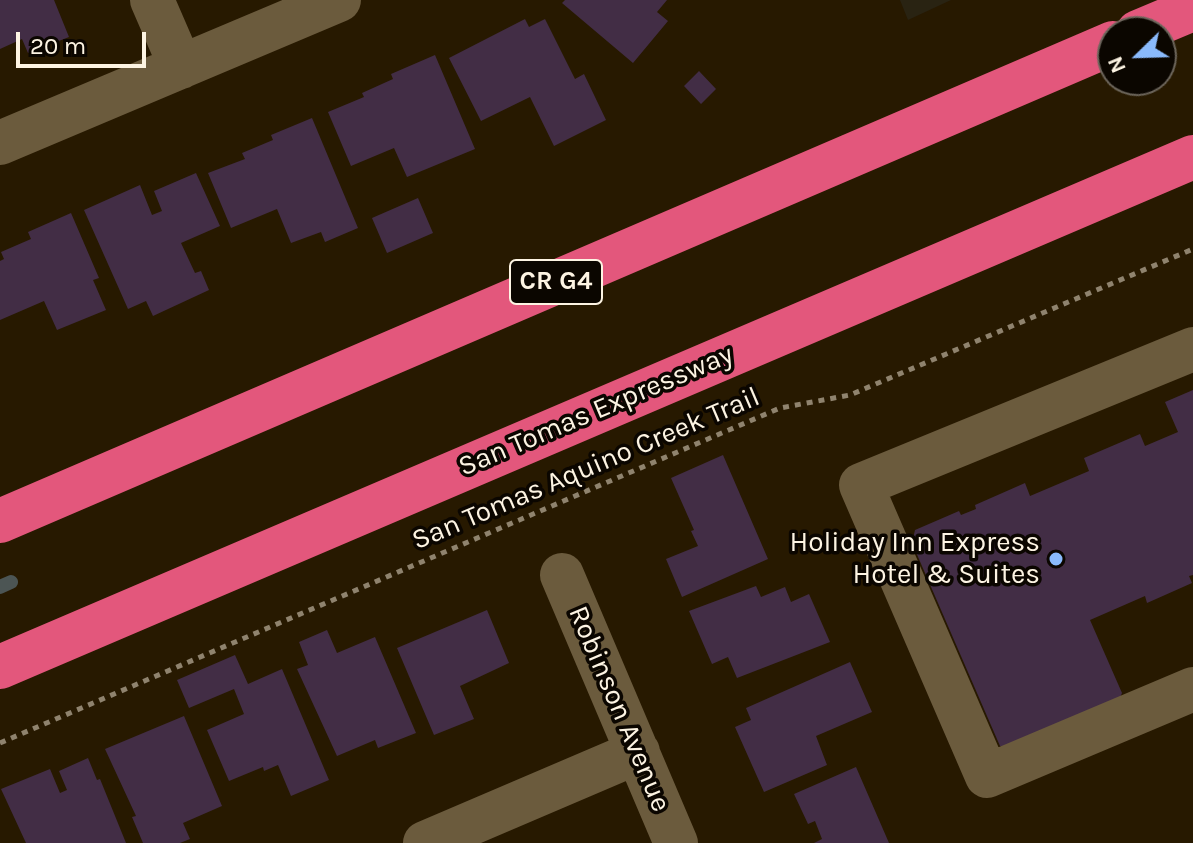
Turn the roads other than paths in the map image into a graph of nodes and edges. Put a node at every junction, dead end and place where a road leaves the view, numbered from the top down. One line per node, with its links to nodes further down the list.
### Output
1 (152, 0): 4 (street)
2 (339, 0): 4 (street)
3 (1097, 50): 8 (highway, CR G4)
4 (181, 67): 5 (street)
5 (0, 143)
6 (1193, 157): 10 (highway, San Tomas Expressway)
7 (1193, 349): 11 (street)
8 (0, 521)
9 (562, 575): 12 (street, Robinson Avenue)
10 (0, 667)
11 (1193, 689)
12 (638, 752): 13 (street); 14 (street, Robinson Avenue)
13 (425, 843)
14 (676, 843)

